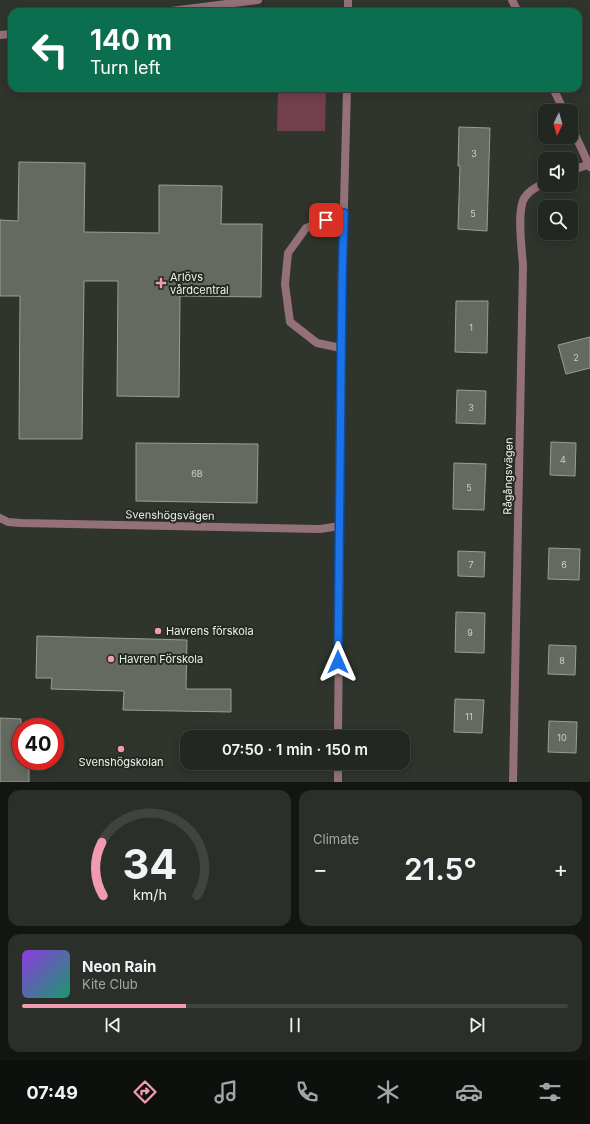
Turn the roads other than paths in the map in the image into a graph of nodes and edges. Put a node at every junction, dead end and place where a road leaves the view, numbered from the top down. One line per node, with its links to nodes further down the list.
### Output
1 (258, 0): 2 (street)
2 (195, 8)
3 (347, 92): 10 (street)
4 (555, 92): 5 (street)
5 (561, 104)
6 (578, 142): 7 (street)
7 (589, 166): 8 (street)
8 (578, 169)
9 (538, 186): 17 (street, Rågångsvägen)
10 (344, 213): 11 (street); 11 (street)
11 (341, 348): 13 (street)
12 (0, 518): 13 (street, Svenshögsvägen)
13 (340, 526): 14 (street)
14 (338, 730)
15 (338, 770): 16 (street)
16 (338, 782)
17 (513, 782)

